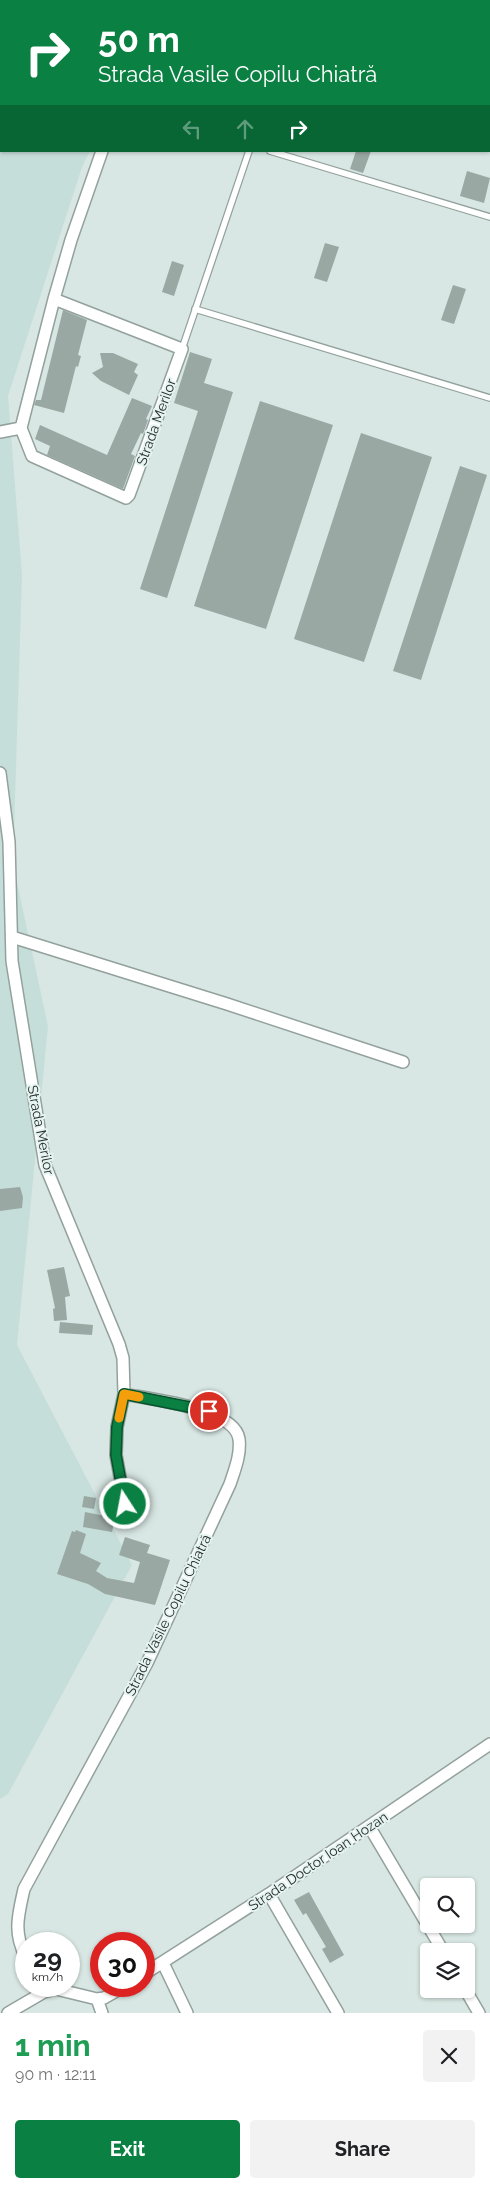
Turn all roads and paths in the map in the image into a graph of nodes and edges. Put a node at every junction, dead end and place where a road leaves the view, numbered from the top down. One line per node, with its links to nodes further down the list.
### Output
1 (102, 152): 5 (street)
2 (249, 152): 6 (lane)
3 (273, 152): 4 (lane)
4 (490, 217)
5 (54, 299): 7 (street); 9 (street)
6 (196, 309): 7 (lane); 8 (lane)
7 (182, 349): 9 (street, Strada Merilor)
8 (490, 398)
9 (21, 428): 10 (street)
10 (0, 432)
11 (0, 773): 12 (street, Strada Merilor)
12 (12, 938): 13 (street); 14 (street, Strada Merilor)
13 (403, 1062)
14 (124, 1394): 15 (street, Strada Merilor); 19 (street, Strada Vasile Copilu Chiatră)
15 (125, 1504)
16 (490, 1744): 17 (street, Strada Doctor Ioan Hozan)
17 (369, 1826): 18 (street, Strada Doctor Ioan Hozan); 20 (street)
18 (269, 1894): 21 (street, Strada Doctor Ioan Hozan); 31 (street)
19 (18, 1932)
20 (438, 1943)
21 (163, 1963): 22 (street, Strada Doctor Ioan Hozan); 30 (street)
22 (155, 1968)
23 (80, 1995): 27 (street)
24 (31, 1997): 28 (street)
25 (106, 1997): 27 (street)
26 (470, 1998): 32 (street)
27 (97, 1999): 29 (street)
28 (8, 2013)
29 (102, 2013)
30 (187, 2013)
31 (338, 2013)
32 (479, 2013)

